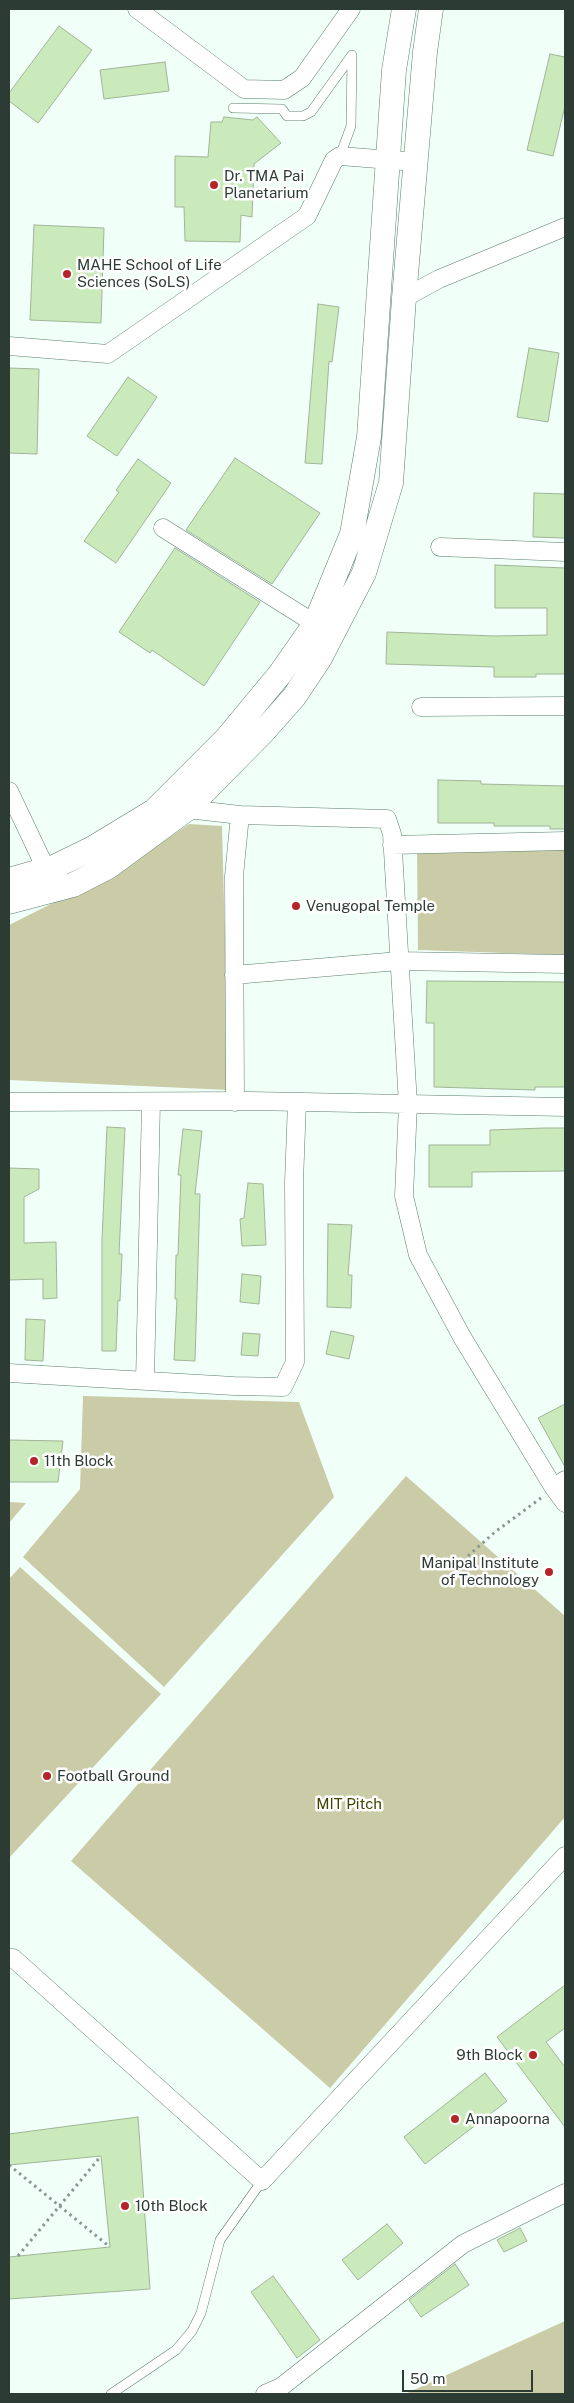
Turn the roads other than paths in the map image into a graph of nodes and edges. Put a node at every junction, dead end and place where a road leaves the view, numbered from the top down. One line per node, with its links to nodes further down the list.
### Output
1 (137, 9): 2 (street)
2 (351, 9)
3 (404, 9): 7 (main road)
4 (431, 9): 8 (main road)
5 (232, 108): 6 (lane)
6 (340, 156): 7 (street); 11 (street)
7 (389, 159): 8 (street); 15 (main road)
8 (416, 162): 10 (main road)
9 (565, 227): 10 (street)
10 (404, 298): 15 (main road)
11 (9, 346)
12 (163, 528): 15 (street)
13 (440, 547): 14 (street)
14 (565, 552)
15 (323, 629): 19 (main road); 23 (main road)
16 (565, 706): 17 (street)
17 (421, 707)
18 (9, 791): 23 (street)
19 (187, 809): 20 (street); 25 (main road)
20 (240, 815): 22 (street); 28 (street)
21 (565, 841): 22 (street)
22 (392, 845): 26 (street)
23 (46, 869): 24 (main road)
24 (9, 880)
25 (9, 902)
26 (399, 961): 27 (street); 28 (street); 33 (street)
27 (565, 964)
28 (234, 975): 31 (street)
29 (9, 1102): 30 (street)
30 (151, 1102): 31 (street); 36 (street)
31 (236, 1102): 32 (street)
32 (297, 1102): 33 (street); 36 (street)
33 (408, 1104): 34 (street); 37 (street)
34 (565, 1107)
35 (9, 1373): 36 (street)
36 (145, 1381)
37 (560, 1484): 38 (street)
38 (565, 1504)
39 (565, 1856): 41 (street)
40 (9, 1958): 41 (street)
41 (262, 2181): 43 (lane)
42 (565, 2193): 44 (street)
43 (111, 2394)
44 (265, 2394)

